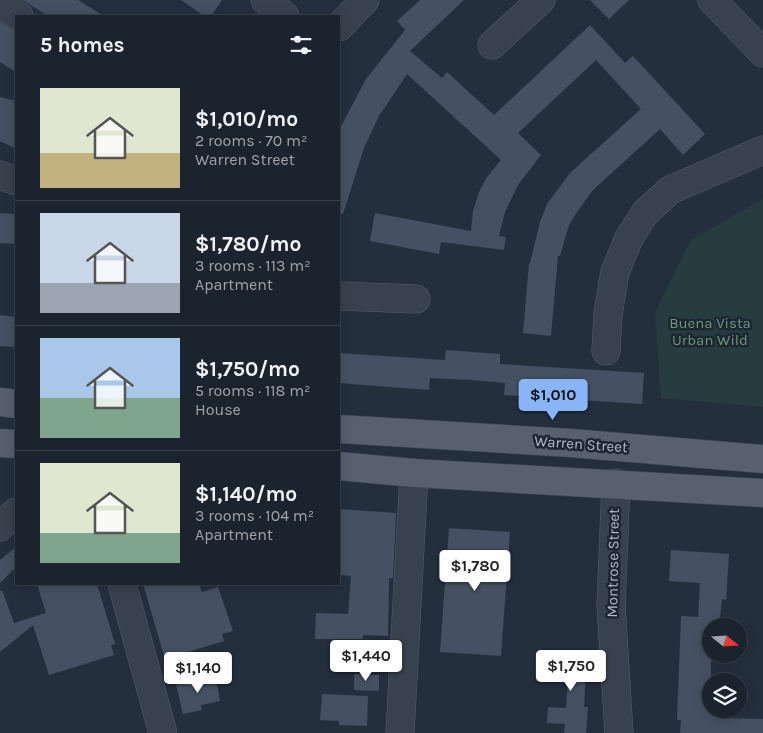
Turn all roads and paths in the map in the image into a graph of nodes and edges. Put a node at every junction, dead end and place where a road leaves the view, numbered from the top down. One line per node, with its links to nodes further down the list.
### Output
1 (265, 0): 7 (street)
2 (365, 0): 8 (street)
3 (541, 0): 9 (street)
4 (712, 0): 10 (street)
5 (0, 4): 6 (street)
6 (17, 15)
7 (284, 15)
8 (340, 26)
9 (492, 45)
10 (763, 53)
11 (763, 150): 16 (street)
12 (0, 175): 13 (street)
13 (15, 181)
14 (340, 296): 15 (street)
15 (416, 299)
16 (606, 351)
17 (0, 402): 18 (main road)
18 (15, 404)
19 (340, 429): 22 (main road, Warren Street)
20 (0, 443): 21 (main road)
21 (15, 444)
22 (763, 459)
23 (340, 466): 24 (main road)
24 (414, 472): 25 (main road); 31 (street)
25 (616, 483): 26 (main road); 32 (street, Montrose Street)
26 (763, 493)
27 (15, 513): 28 (street)
28 (0, 527)
29 (122, 585): 30 (street)
30 (163, 733)
31 (400, 733)
32 (619, 733)

